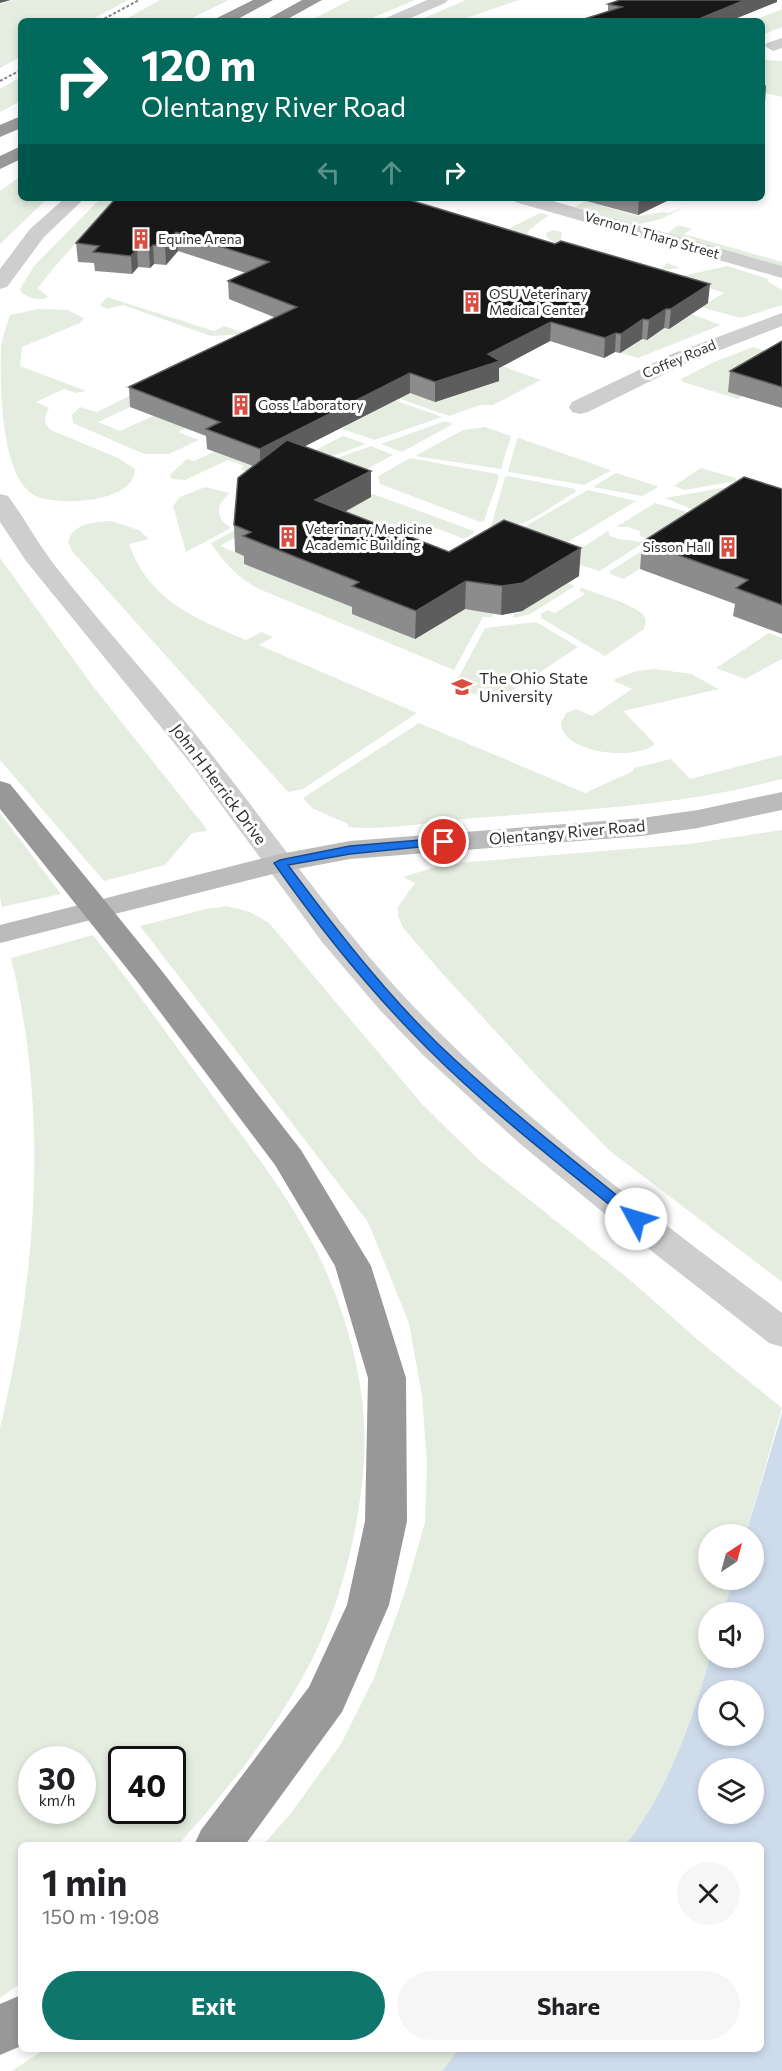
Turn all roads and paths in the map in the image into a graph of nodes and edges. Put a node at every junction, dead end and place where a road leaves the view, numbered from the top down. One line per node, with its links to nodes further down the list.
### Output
1 (265, 0): 4 (highway)
2 (314, 0): 5 (highway)
3 (440, 0): 6 (street)
4 (228, 18)
5 (278, 18)
6 (398, 18)
7 (18, 123): 8 (highway)
8 (0, 132)
9 (18, 153): 10 (highway)
10 (0, 164)
11 (73, 201): 14 (street)
12 (533, 201): 13 (street, Vernon L Tharp Street)
13 (782, 272)
14 (0, 283)
15 (782, 319): 16 (street, Coffey Road)
16 (580, 407)
17 (0, 501): 20 (street, John H Herrick Drive)
18 (0, 790): 23 (highway)
19 (782, 801): 20 (main road, Olentangy River Road)
20 (280, 863): 21 (main road, Olentangy River Road); 22 (street, John H Herrick Drive)
21 (0, 934)
22 (782, 1333)
23 (220, 1842)
24 (18, 2021): 25 (highway)
25 (0, 2031)

